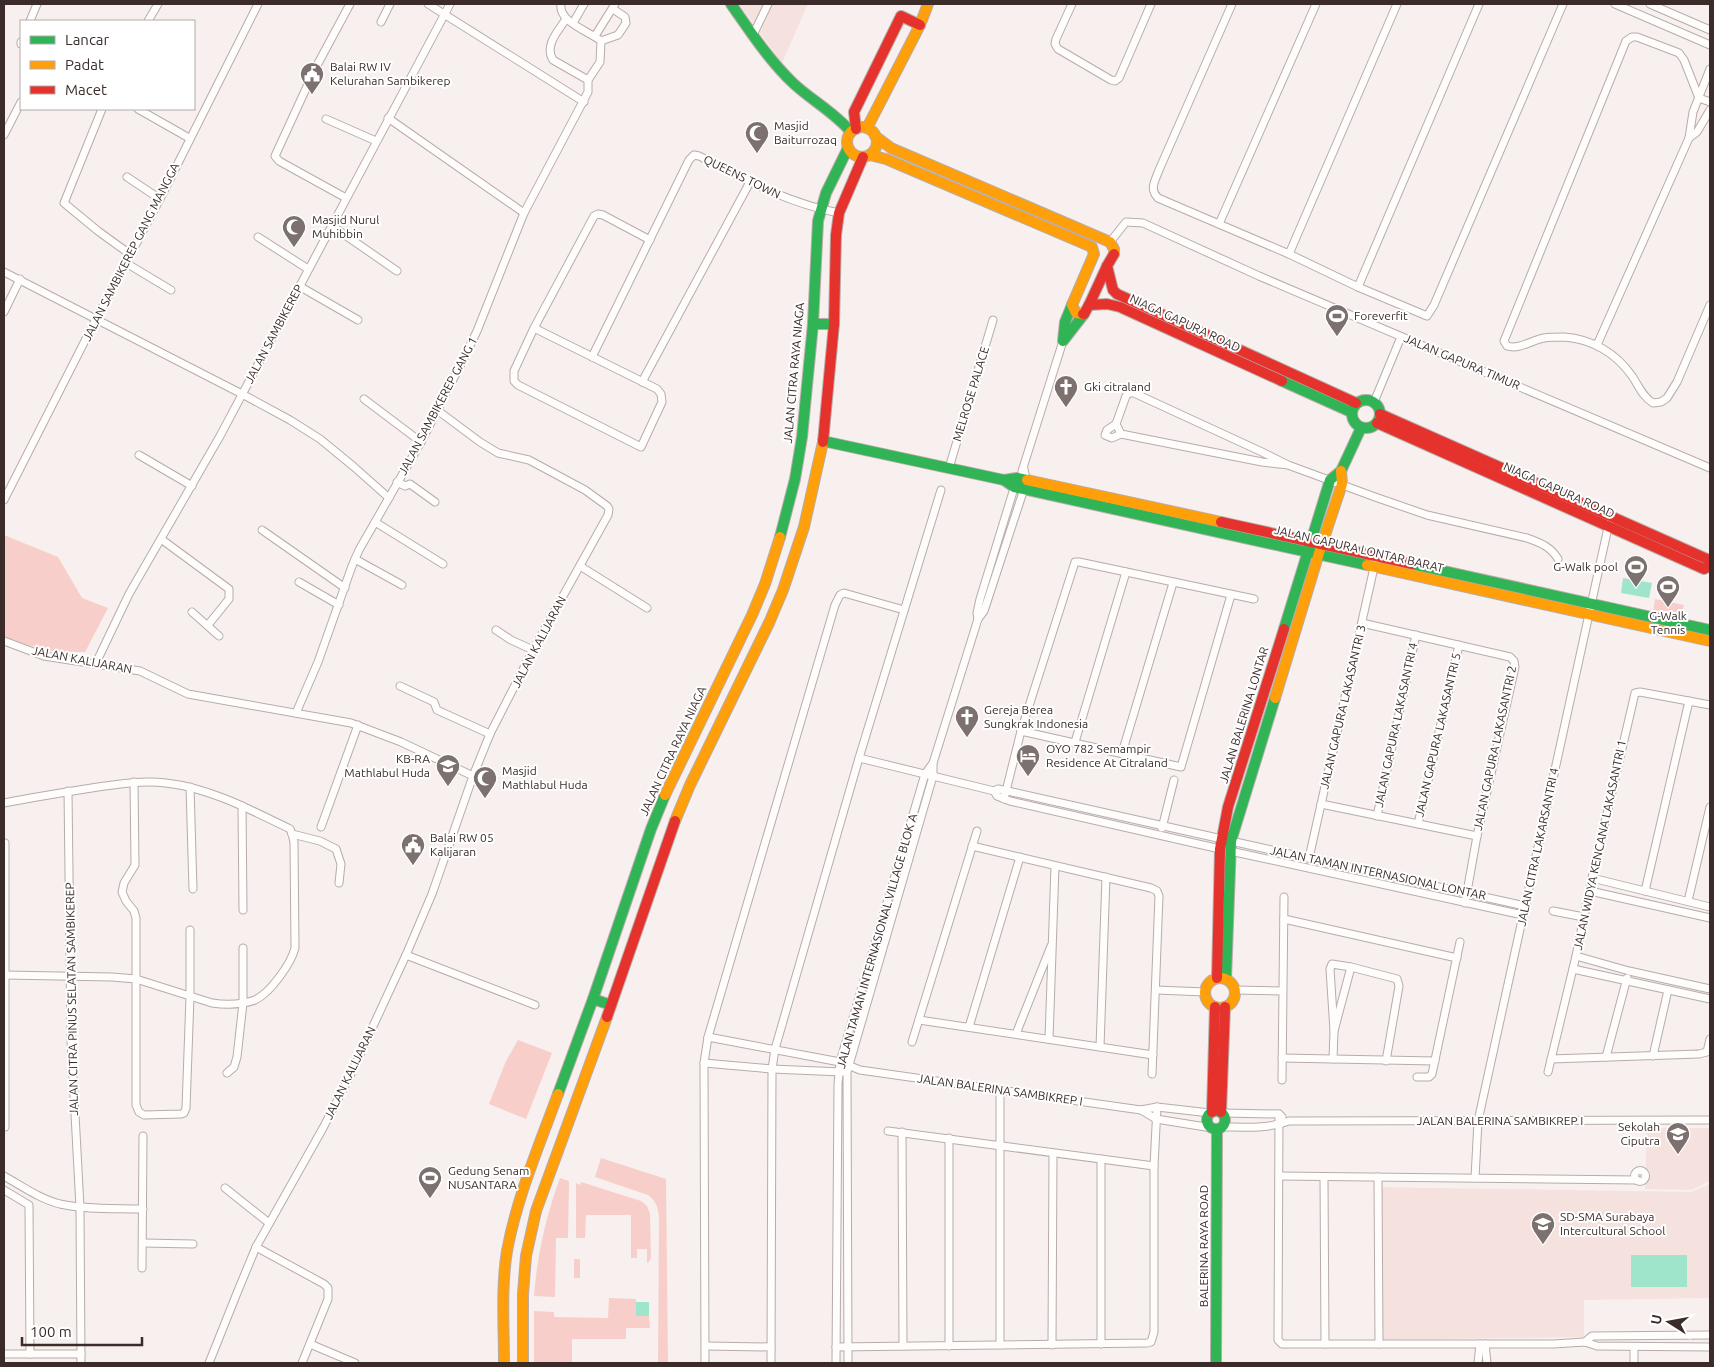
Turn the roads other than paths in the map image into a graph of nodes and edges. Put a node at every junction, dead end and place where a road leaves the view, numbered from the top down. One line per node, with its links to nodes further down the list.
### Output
1 (37, 4): 24 (street)
2 (158, 4): 25 (street)
3 (258, 4): 47 (street, JALAN SAMBIKEREP GANG MANGGA)
4 (350, 4): 54 (street)
5 (390, 4): 27 (street)
6 (428, 4): 23 (street)
7 (450, 4): 23 (street, JALAN SAMBIKEREP)
8 (561, 4): 26 (street)
9 (584, 4): 26 (street)
10 (731, 4): 30 (street)
11 (768, 4): 30 (street)
12 (928, 4): 28 (street)
13 (1072, 4): 14 (street)
14 (1152, 4)
15 (1232, 4): 59 (street)
16 (1316, 4): 59 (street)
17 (1397, 4): 64 (street)
18 (1479, 4): 73 (street)
19 (1563, 4): 73 (street)
20 (1614, 4): 32 (street)
21 (1650, 4): 29 (street)
22 (614, 6): 31 (street); 31 (street)
23 (444, 14): 36 (street); 42 (street, JALAN SAMBIKEREP)
24 (30, 20)
25 (149, 20)
26 (569, 21): 31 (street); 34 (street)
27 (381, 22)
28 (920, 25): 44 (street); 44 (street)
29 (1710, 30)
30 (753, 35): 44 (street)
31 (598, 38): 34 (street)
32 (1710, 45)
33 (1710, 69): 35 (street)
34 (588, 80): 36 (street, JALAN SAMBIKEREP GANG 1)
35 (1699, 98): 37 (street); 48 (street); 87 (street)
36 (584, 102): 58 (street, JALAN SAMBIKEREP GANG 1)
37 (1710, 102)
38 (20, 104): 45 (street)
39 (102, 110): 65 (street)
40 (140, 110): 47 (street)
41 (1710, 110): 48 (street)
42 (388, 118): 49 (street, JALAN SAMBIKEREP); 58 (street)
43 (326, 119): 49 (street)
44 (858, 130): 46 (street); 50 (street)
45 (4, 135)
46 (875, 136): 51 (street); 63 (street)
47 (189, 138): 55 (street, JALAN SAMBIKEREP GANG MANGGA)
48 (1689, 138): 87 (street)
49 (376, 141): 54 (street, JALAN SAMBIKEREP)
50 (848, 148): 51 (street); 56 (street, JALAN CITRA RAYA NIAGA)
51 (866, 156): 57 (street); 75 (street)
52 (127, 177): 55 (street)
53 (750, 182): 56 (street, QUEENS TOWN); 62 (street, QUEENS TOWN); 89 (street)
54 (346, 198): 60 (street, JALAN SAMBIKEREP)
55 (160, 199): 65 (street, JALAN SAMBIKEREP GANG MANGGA)
56 (820, 209): 57 (street, QUEENS TOWN); 82 (street, JALAN CITRA RAYA NIAGA)
57 (839, 212): 83 (street)
58 (524, 213): 94 (street, JALAN SAMBIKEREP GANG 1)
59 (1220, 224): 64 (street)
60 (332, 226): 68 (street, JALAN SAMBIKEREP); 69 (street)
61 (258, 237): 68 (street)
62 (650, 240): 84 (street); 88 (street)
63 (1110, 242): 67 (street, NIAGA GAPURA ROAD); 85 (street, JALAN GAPURA TIMUR)
64 (1290, 254): 73 (street)
65 (131, 255): 66 (street, JALAN SAMBIKEREP GANG MANGGA)
66 (126, 264): 74 (street); 79 (street, JALAN SAMBIKEREP GANG MANGGA)
67 (1107, 266): 77 (street); 93 (street, NIAGA GAPURA ROAD)
68 (308, 269): 72 (street, JALAN SAMBIKEREP)
69 (397, 271)
70 (4, 272): 71 (street)
71 (20, 280): 78 (street); 79 (street)
72 (299, 286): 80 (street); 90 (street, JALAN SAMBIKEREP)
73 (1358, 287)
74 (171, 290)
75 (1072, 305): 77 (street); 86 (street)
76 (1710, 305): 87 (street)
77 (1087, 310): 86 (street); 93 (street, NIAGA GAPURA ROAD)
78 (4, 312)
79 (96, 319): 90 (street); 113 (street, JALAN SAMBIKEREP GANG MANGGA)
80 (358, 320)
81 (993, 320): 103 (street, MELROSE PALACE)
82 (813, 324): 83 (street); 129 (street, JALAN CITRA RAYA NIAGA)
83 (834, 324): 99 (street)
84 (534, 328): 88 (street); 89 (street)
85 (1401, 337): 92 (street); 104 (street, JALAN GAPURA TIMUR)
86 (1063, 341): 106 (street, JALAN TAMAN INTERNASIONAL VILLAGE BLOK A)
87 (1597, 345)
88 (592, 357): 89 (street)
89 (642, 382)
90 (242, 394): 110 (street, JALAN SAMBIKEREP); 112 (street)
91 (364, 399): 100 (street)
92 (1374, 402): 93 (street); 95 (street)
93 (1354, 407): 97 (street)
94 (437, 410): 100 (street, JALAN SAMBIKEREP GANG 1); 125 (street, JALAN KALIJARAN)
95 (1378, 419): 97 (street); 115 (street, NIAGA GAPURA ROAD)
96 (1116, 424): 98 (street); 98 (street); 102 (street)
97 (1361, 428): 105 (street, JALAN BALERINA LONTAR)
98 (1121, 434): 102 (street)
99 (823, 441): 103 (street, JALAN GAPURA LONTAR BARAT); 132 (street)
100 (420, 442): 108 (street, JALAN SAMBIKEREP GANG 1)
101 (139, 455): 110 (street)
102 (1288, 465): 107 (street)
103 (949, 468): 106 (street, JALAN GAPURA LONTAR BARAT)
104 (1710, 468)
105 (1341, 471): 107 (street, JALAN BALERINA LONTAR); 109 (street, JALAN BALERINA LONTAR)
106 (1021, 480): 119 (street, JALAN GAPURA LONTAR BARAT); 161 (street, JALAN TAMAN INTERNASIONAL VILLAGE BLOK A)
107 (1330, 480): 109 (street); 119 (street, JALAN BALERINA LONTAR)
108 (397, 482): 112 (street, JALAN SAMBIKEREP GANG 1); 114 (street)
109 (1342, 484): 119 (street, JALAN BALERINA LONTAR); 121 (street)
110 (192, 486): 118 (street, JALAN SAMBIKEREP)
111 (941, 490): 138 (street)
112 (389, 498): 116 (street, JALAN SAMBIKEREP GANG 1)
113 (4, 500)
114 (435, 502)
115 (1610, 521): 124 (street, NIAGA GAPURA ROAD); 137 (street, JALAN CITRA LAKARSANTRI 4)
116 (375, 522): 120 (street, JALAN SAMBIKEREP GANG 1); 123 (street)
117 (262, 530): 131 (street)
118 (162, 539): 141 (street); 150 (street, JALAN SAMBIKEREP)
119 (1315, 548): 122 (street, JALAN GAPURA LONTAR BARAT); 168 (street, JALAN BALERINA LONTAR); 172 (street, JALAN BALERINA LONTAR)
120 (355, 559): 130 (street); 131 (street, JALAN SAMBIKEREP GANG 1)
121 (1558, 560)
122 (1375, 561): 137 (street, JALAN GAPURA LONTAR BARAT); 140 (street, JALAN GAPURA LAKASANTRI 3)
123 (444, 564)
124 (1708, 565)
125 (580, 566): 136 (street); 149 (street, JALAN KALIJARAN)
126 (1126, 572): 128 (street); 156 (street); 158 (street)
127 (299, 582): 135 (street)
128 (1173, 583): 133 (street); 159 (street)
129 (765, 584): 132 (street); 237 (street, JALAN CITRA RAYA NIAGA)
130 (402, 585)
131 (345, 588): 135 (street, JALAN SAMBIKEREP GANG 1)
132 (783, 590): 241 (street)
133 (1232, 594): 134 (street); 159 (street)
134 (1254, 599)
135 (339, 605): 154 (street, JALAN SAMBIKEREP GANG 1)
136 (647, 608)
137 (1590, 609): 143 (street, JALAN GAPURA LONTAR BARAT); 147 (street, JALAN GAPURA LONTAR BARAT); 207 (street, JALAN CITRA LAKARSANTRI 4)
138 (904, 610): 160 (street); 247 (street)
139 (192, 612): 141 (street)
140 (1362, 623): 144 (street, JALAN GAPURA LAKASANTRI 2); 176 (street, JALAN GAPURA LAKASANTRI 3)
141 (208, 625): 145 (street)
142 (496, 630): 149 (street)
143 (1710, 630)
144 (1416, 635): 148 (street, JALAN GAPURA LAKASANTRI 2); 180 (street, JALAN GAPURA LAKASANTRI 4)
145 (220, 636)
146 (4, 641): 150 (street, JALAN KALIJARAN)
147 (1710, 641)
148 (1458, 645): 181 (street, JALAN GAPURA LAKASANTRI 5); 187 (street, JALAN GAPURA LAKASANTRI 2)
149 (533, 650): 157 (street, JALAN KALIJARAN)
150 (96, 663): 154 (street, JALAN KALIJARAN)
151 (400, 686): 157 (street)
152 (1689, 701): 153 (street, JALAN WIDYA KENCANA LAKASANTRI 1); 198 (street, JALAN WIDYA KENCANA LAKASANTRI 1); 202 (street)
153 (1710, 705)
154 (296, 713): 155 (street, JALAN KALIJARAN)
155 (358, 725): 163 (street, JALAN KALIJARAN); 183 (street)
156 (1021, 731): 158 (street); 171 (street)
157 (490, 734): 163 (street, JALAN KALIJARAN)
158 (1075, 742): 159 (street)
159 (1122, 753)
160 (859, 758): 162 (street, JALAN TAMAN INTERNASIONAL LONTAR); 252 (street)
161 (933, 763): 162 (street, JALAN TAMAN INTERNASIONAL VILLAGE BLOK A); 164 (street, JALAN TAMAN INTERNASIONAL VILLAGE BLOK A)
162 (925, 774): 164 (street, JALAN TAMAN INTERNASIONAL LONTAR); 261 (street, JALAN TAMAN INTERNASIONAL VILLAGE BLOK A)
163 (473, 776): 219 (street, JALAN KALIJARAN)
164 (933, 776): 170 (street, JALAN TAMAN INTERNASIONAL LONTAR); 264 (street, JALAN TAMAN INTERNASIONAL VILLAGE BLOK A)
165 (1174, 780): 182 (street)
166 (134, 782): 167 (street); 169 (street); 228 (street)
167 (190, 787): 177 (street); 200 (street)
168 (1234, 789): 172 (street); 189 (street, JALAN BALERINA LONTAR)
169 (68, 791): 175 (street); 226 (street, JALAN CITRA PINUS SELATAN SAMBIKEREP)
170 (994, 791): 171 (street, JALAN TAMAN INTERNASIONAL LONTAR); 173 (street, JALAN TAMAN INTERNASIONAL LONTAR)
171 (1006, 791): 173 (street); 174 (street, JALAN TAMAN INTERNASIONAL LONTAR)
172 (1246, 793): 189 (street, JALAN BALERINA LONTAR)
173 (1004, 799): 179 (street, JALAN TAMAN INTERNASIONAL LONTAR)
174 (1048, 800): 179 (street); 182 (street, JALAN TAMAN INTERNASIONAL LONTAR)
175 (4, 803)
176 (1321, 804): 180 (street); 192 (street, JALAN GAPURA LAKASANTRI 3)
177 (242, 806): 185 (street); 209 (street)
178 (1710, 807): 205 (street)
179 (1047, 809): 186 (street, JALAN TAMAN INTERNASIONAL LONTAR)
180 (1377, 816): 181 (street)
181 (1418, 824): 187 (street)
182 (1163, 826): 186 (street); 189 (street, JALAN TAMAN INTERNASIONAL LONTAR)
183 (320, 827)
184 (977, 831): 190 (street)
185 (292, 834): 199 (street); 239 (street)
186 (1160, 835): 189 (street, JALAN TAMAN INTERNASIONAL LONTAR)
187 (1477, 836): 203 (street, JALAN GAPURA LAKASANTRI 2)
188 (4, 843): 193 (street)
189 (1226, 845): 192 (street, JALAN TAMAN INTERNASIONAL LONTAR); 197 (street, JALAN TAMAN INTERNASIONAL LONTAR); 227 (street, JALAN BALERINA LONTAR)
190 (972, 846): 191 (street); 243 (street)
191 (1020, 857): 194 (street); 244 (street)
192 (1309, 858): 195 (street, JALAN TAMAN INTERNASIONAL LONTAR)
193 (4, 864): 225 (street)
194 (1055, 866): 196 (street); 216 (street)
195 (1350, 867): 197 (street); 203 (street, JALAN TAMAN INTERNASIONAL LONTAR)
196 (1106, 877): 231 (street); 251 (street)
197 (1348, 877): 206 (street, JALAN TAMAN INTERNASIONAL LONTAR)
198 (1592, 878): 201 (street, JALAN WIDYA KENCANA LAKASANTRI 1); 202 (street)
199 (339, 883)
200 (193, 889)
201 (1590, 891): 212 (street, JALAN WIDYA KENCANA LAKASANTRI 1); 213 (street)
202 (1644, 891): 205 (street)
203 (1467, 893): 206 (street, JALAN GAPURA LAKASANTRI 2); 207 (street, JALAN TAMAN INTERNASIONAL LONTAR)
204 (1284, 897): 214 (street)
205 (1688, 902): 208 (street)
206 (1465, 903): 211 (street, JALAN TAMAN INTERNASIONAL LONTAR)
207 (1525, 906): 211 (street, JALAN CITRA LAKARSANTRI 4)
208 (1710, 907)
209 (243, 910)
210 (1553, 911): 212 (street)
211 (1523, 916): 280 (street, JALAN CITRA LAKARSANTRI 4)
212 (1584, 917): 220 (street, JALAN WIDYA KENCANA LAKASANTRI 1)
213 (1710, 918)
214 (1284, 919): 221 (street); 234 (street)
215 (190, 930): 236 (street)
216 (1054, 939): 246 (street); 248 (street)
217 (1460, 942): 221 (street)
218 (243, 948): 239 (street)
219 (406, 955): 240 (street); 304 (street, JALAN KALIJARAN)
220 (1576, 956): 223 (street, JALAN WIDYA KENCANA LAKASANTRI 1); 224 (street)
221 (1457, 958): 260 (street)
222 (1351, 967): 245 (street); 245 (street); 259 (street)
223 (1573, 969): 229 (street); 257 (street, JALAN WIDYA KENCANA LAKASANTRI 1)
224 (1629, 971): 229 (street); 230 (street)
225 (5, 975): 226 (street); 272 (street)
226 (70, 976): 228 (street); 300 (street, JALAN CITRA PINUS SELATAN SAMBIKEREP)
227 (1222, 978): 232 (street); 235 (street)
228 (136, 979): 236 (street); 236 (street)
229 (1626, 980): 233 (street); 255 (street)
230 (1710, 989)
231 (1156, 990): 235 (street); 253 (street)
232 (1235, 990): 234 (street); 242 (street)
233 (1668, 990): 238 (street); 254 (street)
234 (1282, 991): 256 (street)
235 (1205, 992): 242 (street)
236 (190, 997): 239 (street)
237 (593, 999): 241 (street); 333 (street, JALAN CITRA RAYA NIAGA)
238 (1710, 1000)
239 (242, 1003): 267 (street)
240 (535, 1005)
241 (611, 1005): 334 (street)
242 (1220, 1007): 275 (street)
243 (919, 1020): 244 (street); 250 (street)
244 (969, 1027): 246 (street)
245 (1334, 1031): 258 (street)
246 (1016, 1034): 248 (street)
247 (708, 1036): 252 (street, JALAN BALERINA SAMBIKREP I); 262 (street)
248 (1049, 1039): 251 (street)
249 (1710, 1039): 254 (street)
250 (912, 1042)
251 (1100, 1047): 253 (street)
252 (775, 1049): 261 (street, JALAN BALERINA SAMBIKREP I); 263 (street)
253 (1153, 1055): 268 (street)
254 (1653, 1056): 255 (street)
255 (1606, 1057): 257 (street)
256 (1282, 1058): 258 (street); 270 (street)
257 (1551, 1059): 266 (street, JALAN WIDYA KENCANA LAKASANTRI 1)
258 (1333, 1060): 259 (street)
259 (1386, 1061): 260 (street)
260 (1436, 1061): 269 (street)
261 (840, 1062): 264 (street, JALAN BALERINA SAMBIKREP I); 265 (street, JALAN TAMAN INTERNASIONAL VILLAGE BLOK A)
262 (704, 1063): 263 (street, JALAN BALERINA SAMBIKREP I); 318 (street)
263 (772, 1069): 265 (street, JALAN BALERINA SAMBIKREP I); 321 (street)
264 (848, 1069): 265 (street, JALAN BALERINA SAMBIKREP I); 271 (street, JALAN BALERINA SAMBIKREP I); 302 (street, JALAN TAMAN INTERNASIONAL VILLAGE BLOK A)
265 (839, 1071): 303 (street, JALAN TAMAN INTERNASIONAL VILLAGE BLOK A)
266 (1548, 1072)
267 (227, 1073)
268 (1152, 1074)
269 (1418, 1077)
270 (1282, 1080)
271 (1000, 1090): 274 (street, JALAN BALERINA SAMBIKREP I); 288 (street)
272 (5, 1099): 282 (street)
273 (1156, 1107): 274 (street, JALAN BALERINA SAMBIKREP I); 275 (street, JALAN BALERINA SAMBIKREP I); 277 (street)
274 (1140, 1110): 277 (street, JALAN BALERINA SAMBIKREP I)
275 (1216, 1112): 276 (street, JALAN BALERINA SAMBIKREP I); 283 (street); 283 (street)
276 (1279, 1114): 279 (street); 281 (street)
277 (1156, 1119): 283 (street, JALAN BALERINA SAMBIKREP I); 291 (street)
278 (1710, 1120): 280 (street, JALAN BALERINA SAMBIKREP I)
279 (1289, 1121): 280 (street, JALAN BALERINA SAMBIKREP I); 281 (street, JALAN BALERINA SAMBIKREP I)
280 (1478, 1121): 296 (street, JALAN CITRA LAKARSANTRI 4)
281 (1279, 1124): 283 (street, JALAN BALERINA SAMBIKREP I); 293 (street)
282 (6, 1127)
283 (1217, 1128): 339 (street, BALERINA RAYA ROAD)
284 (888, 1131): 285 (street)
285 (902, 1132): 287 (street); 319 (street)
286 (143, 1136): 301 (street)
287 (949, 1138): 288 (street); 320 (street)
288 (1000, 1145): 289 (street); 317 (street)
289 (1054, 1152): 290 (street); 312 (street)
290 (1101, 1159): 291 (street); 313 (street)
291 (1154, 1166): 313 (street)
292 (4, 1176): 300 (street)
293 (1279, 1176): 294 (street); 314 (street)
294 (1324, 1177): 295 (street); 314 (street)
295 (1378, 1177): 296 (street); 315 (street)
296 (1475, 1178): 297 (street)
297 (1636, 1180)
298 (225, 1188): 304 (street)
299 (4, 1190): 327 (street)
300 (80, 1207): 301 (street); 328 (street, JALAN CITRA PINUS SELATAN SAMBIKEREP)
301 (143, 1209): 305 (street)
302 (848, 1219): 303 (street); 323 (street, JALAN TAMAN INTERNASIONAL VILLAGE BLOK A)
303 (837, 1221): 322 (street, JALAN TAMAN INTERNASIONAL VILLAGE BLOK A)
304 (269, 1223): 307 (street, JALAN KALIJARAN)
305 (143, 1243): 306 (street); 308 (street)
306 (193, 1244)
307 (256, 1247): 311 (street); 330 (street, JALAN KALIJARAN)
308 (142, 1268)
309 (1710, 1335): 310 (street)
310 (1585, 1342): 316 (street); 324 (street)
311 (310, 1344): 331 (street); 332 (street)
312 (1052, 1344): 313 (street); 317 (street)
313 (1101, 1344)
314 (1325, 1344): 315 (street)
315 (1379, 1344): 316 (street)
316 (1483, 1344): 340 (street); 341 (street)
317 (1000, 1345): 320 (street)
318 (706, 1346): 321 (street); 335 (street)
319 (903, 1346): 320 (street); 323 (street)
320 (949, 1346)
321 (772, 1347): 336 (street)
322 (836, 1347): 323 (street); 337 (street, JALAN TAMAN INTERNASIONAL VILLAGE BLOK A)
323 (848, 1347): 338 (street, JALAN TAMAN INTERNASIONAL VILLAGE BLOK A)
324 (1634, 1347): 325 (street); 342 (street)
325 (1710, 1347)
326 (4, 1354): 327 (street)
327 (30, 1354): 328 (street)
328 (81, 1354): 329 (street, JALAN CITRA PINUS SELATAN SAMBIKEREP)
329 (81, 1363)
330 (210, 1363)
331 (302, 1363)
332 (355, 1363)
333 (504, 1363)
334 (523, 1363)
335 (705, 1363)
336 (771, 1363)
337 (836, 1363)
338 (848, 1363)
339 (1216, 1363)
340 (1478, 1363)
341 (1487, 1363)
342 (1634, 1363)

